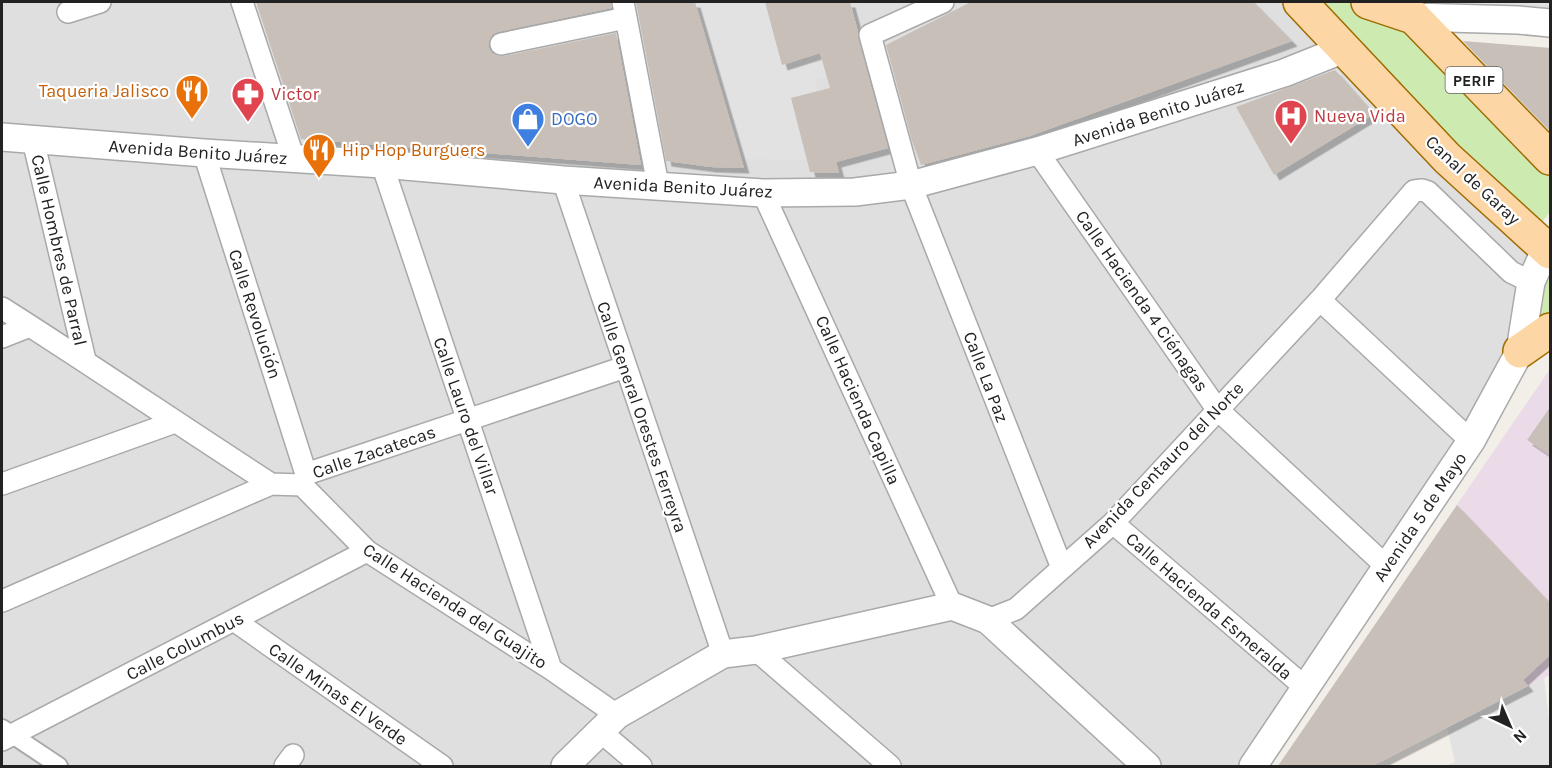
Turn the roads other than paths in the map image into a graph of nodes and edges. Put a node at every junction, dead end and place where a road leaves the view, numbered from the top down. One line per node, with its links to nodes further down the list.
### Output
1 (100, 2): 8 (street)
2 (242, 2): 17 (street)
3 (943, 2): 21 (street, Calle La Paz)
4 (1300, 2): 11 (main road, Canal de Garay)
5 (1368, 2): 6 (main road)
6 (1406, 9): 9 (street); 16 (main road, PERIF)
7 (625, 10): 10 (street); 20 (street)
8 (68, 12)
9 (1551, 24)
10 (501, 44)
11 (1344, 48): 14 (street, Avenida Benito Juárez); 23 (main road, Canal de Garay)
12 (2, 137): 13 (street, Avenida Benito Juárez)
13 (33, 140): 15 (street, Avenida Benito Juárez); 31 (street, Calle Hombres de Parral)
14 (1037, 151): 21 (street, Avenida Benito Juárez); 33 (street, Calle Hacienda 4 Ciénagas)
15 (204, 153): 17 (street, Avenida Benito Juárez); 37 (street, Calle Revolución)
16 (1551, 158)
17 (294, 159): 18 (street, Avenida Benito Juárez)
18 (381, 164): 19 (street, Avenida Benito Juárez); 34 (street, Calle Lauro del Villar)
19 (563, 180): 20 (street, Avenida Benito Juárez); 32 (street, Calle General Orestes Ferreyra)
20 (658, 185): 22 (street, Avenida Benito Juárez)
21 (911, 185): 22 (street, Avenida Benito Juárez); 43 (street, Calle La Paz)
22 (764, 193): 45 (street, Calle Hacienda Capilla)
23 (1548, 250): 24 (street, Avenida 5 de Mayo)
24 (1531, 282): 25 (street, Avenida Centauro del Norte); 30 (street, Avenida 5 de Mayo)
25 (1320, 300): 33 (street, Avenida Centauro del Norte); 36 (street)
26 (2, 308): 27 (street)
27 (30, 326): 29 (street); 31 (street)
28 (1551, 330): 30 (main road)
29 (2, 337)
30 (1520, 351): 36 (street, Avenida 5 de Mayo)
31 (85, 360): 35 (street)
32 (625, 367): 34 (street, Calle Zacatecas); 49 (street, Calle General Orestes Ferreyra)
33 (1217, 409): 40 (street, Avenida Centauro del Norte); 42 (street, Calle Hacienda 4 Ciénagas)
34 (467, 420): 37 (street, Calle Zacatecas); 50 (street, Calle Lauro del Villar)
35 (175, 422): 38 (street); 39 (street)
36 (1471, 441): 42 (street, Avenida 5 de Mayo)
37 (304, 480): 39 (street, Calle Zacatecas); 41 (street, Calle Hacienda del Guajito)
38 (2, 484)
39 (271, 484): 44 (street, Calle Zacatecas)
40 (1113, 523): 43 (street, Avenida Centauro del Norte); 51 (street, Calle Hacienda Esmeralda)
41 (367, 551): 46 (street, Calle Columbus); 50 (street, Calle Hacienda del Guajito)
42 (1387, 567): 51 (street, Avenida 5 de Mayo)
43 (1062, 568): 47 (street, Avenida Centauro del Norte)
44 (2, 601)
45 (952, 606): 47 (street); 48 (street)
46 (235, 621): 53 (street, Calle Columbus); 55 (street, Calle Minas El Verde)
47 (988, 621): 59 (street)
48 (756, 650): 49 (street); 58 (street)
49 (723, 654): 52 (street)
50 (551, 669): 52 (street, Calle Hacienda del Guajito)
51 (1306, 688): 60 (street, Avenida 5 de Mayo)
52 (609, 723): 56 (street); 57 (street, Calle Hacienda del Guajito)
53 (5, 734): 54 (street)
54 (59, 766)
55 (442, 766)
56 (565, 766)
57 (641, 766)
58 (890, 766)
59 (1147, 766)
60 (1253, 766)

